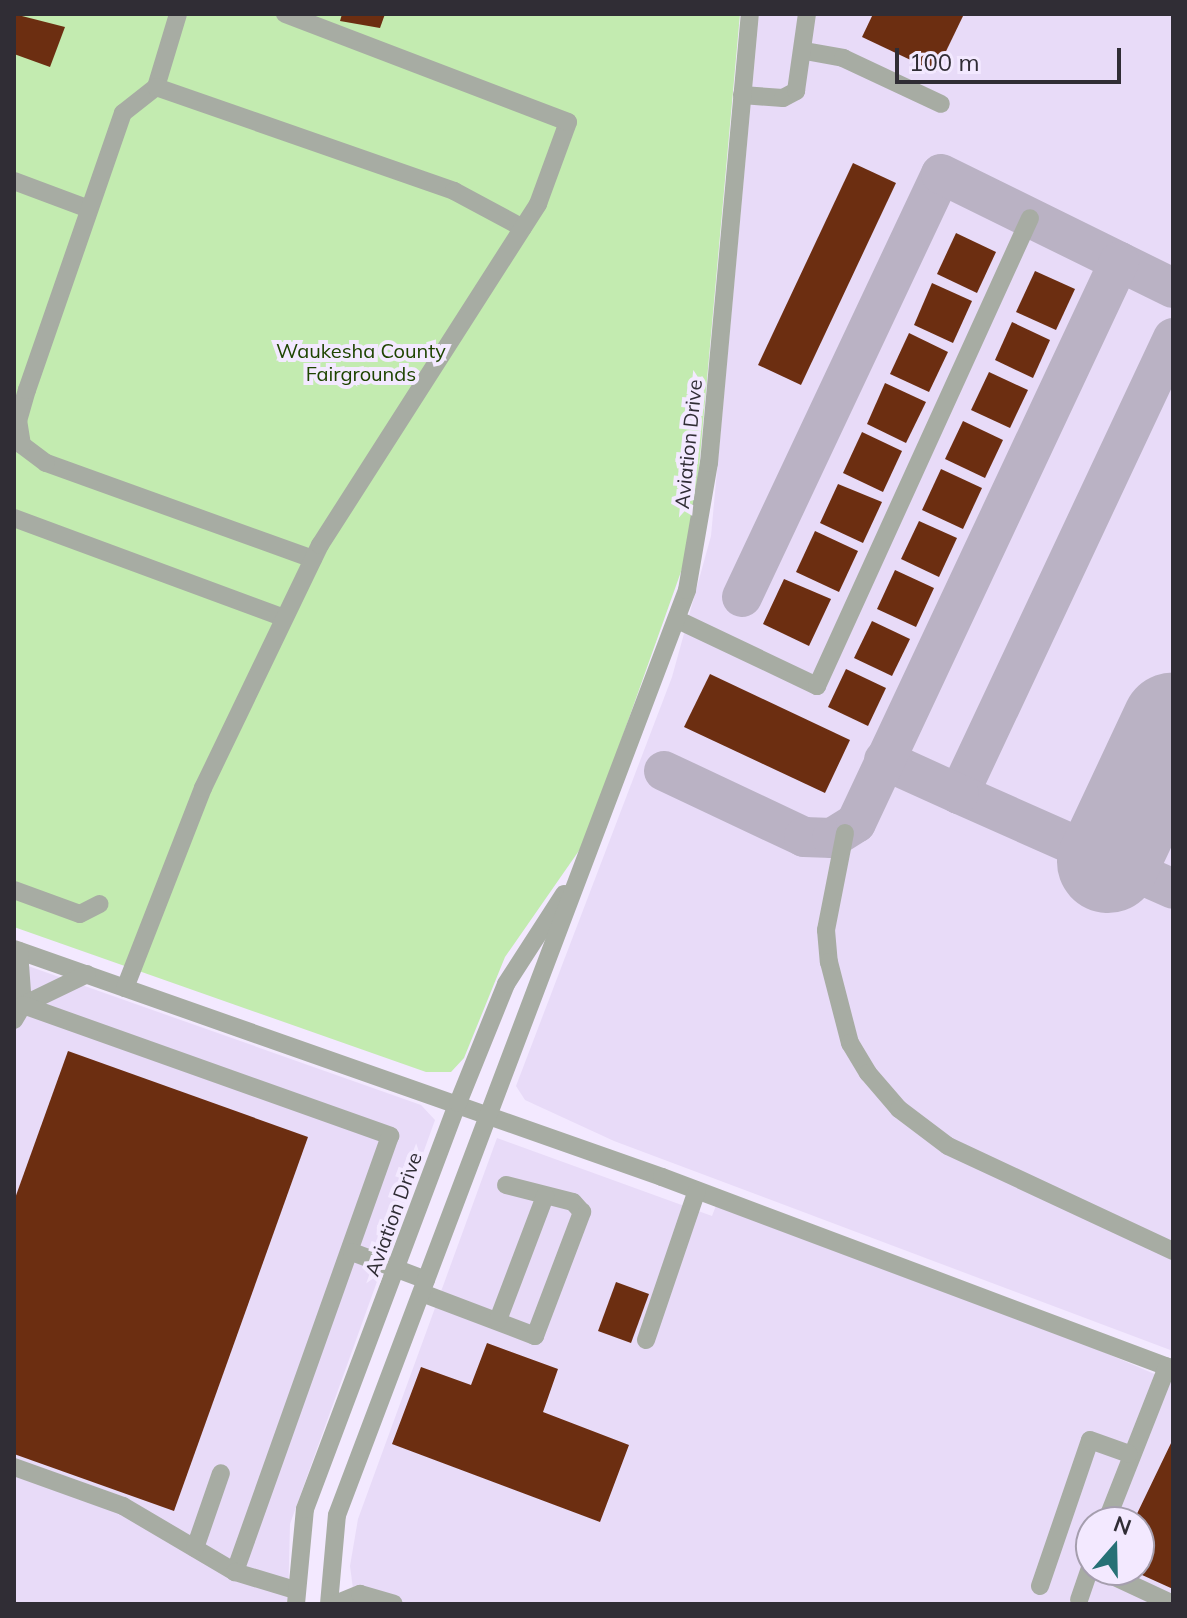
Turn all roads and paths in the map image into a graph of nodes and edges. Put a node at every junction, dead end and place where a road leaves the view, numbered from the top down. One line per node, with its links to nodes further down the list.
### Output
1 (178, 14): 6 (street)
2 (285, 14): 12 (street)
3 (750, 14): 7 (street, Aviation Drive)
4 (807, 14): 5 (street)
5 (805, 51): 7 (street); 8 (street)
6 (156, 87): 10 (street); 12 (street)
7 (742, 95): 18 (street, Aviation Drive)
8 (941, 104)
9 (14, 181): 10 (street)
10 (89, 209): 14 (street)
11 (1030, 218): 18 (street)
12 (523, 228): 16 (street)
13 (14, 370): 14 (street)
14 (32, 376): 16 (street)
15 (14, 518): 17 (street)
16 (313, 559): 17 (street)
17 (284, 618): 25 (street)
18 (678, 620): 20 (street, Aviation Drive)
19 (845, 833): 32 (street)
20 (587, 861): 27 (street, Aviation Drive); 28 (street, Aviation Drive)
21 (14, 890): 22 (street)
22 (100, 904)
23 (17, 950): 24 (street); 26 (street)
24 (87, 974): 25 (street); 26 (street)
25 (125, 988): 27 (street)
26 (18, 1012): 33 (street)
27 (458, 1103): 28 (street); 34 (street, Aviation Drive)
28 (487, 1114): 30 (street); 35 (street, Aviation Drive)
29 (506, 1185): 31 (street)
30 (697, 1190): 37 (street); 38 (street)
31 (545, 1196): 36 (street); 36 (street)
32 (1173, 1251)
33 (352, 1252): 34 (street); 44 (street)
34 (396, 1269): 35 (street); 48 (street, Aviation Drive)
35 (424, 1287): 36 (street); 51 (street, Aviation Drive)
36 (498, 1320)
37 (646, 1340)
38 (1170, 1368): 39 (street)
39 (1129, 1454): 42 (street); 45 (street)
40 (14, 1467): 43 (street)
41 (221, 1473): 43 (street)
42 (1111, 1506)
43 (195, 1548): 44 (street)
44 (235, 1572): 48 (street)
45 (1040, 1586)
46 (1084, 1586): 50 (street)
47 (1134, 1586): 53 (street)
48 (295, 1597)
49 (361, 1599): 51 (street); 52 (street)
50 (1079, 1600)
51 (332, 1604)
52 (394, 1604)
53 (1173, 1604)

